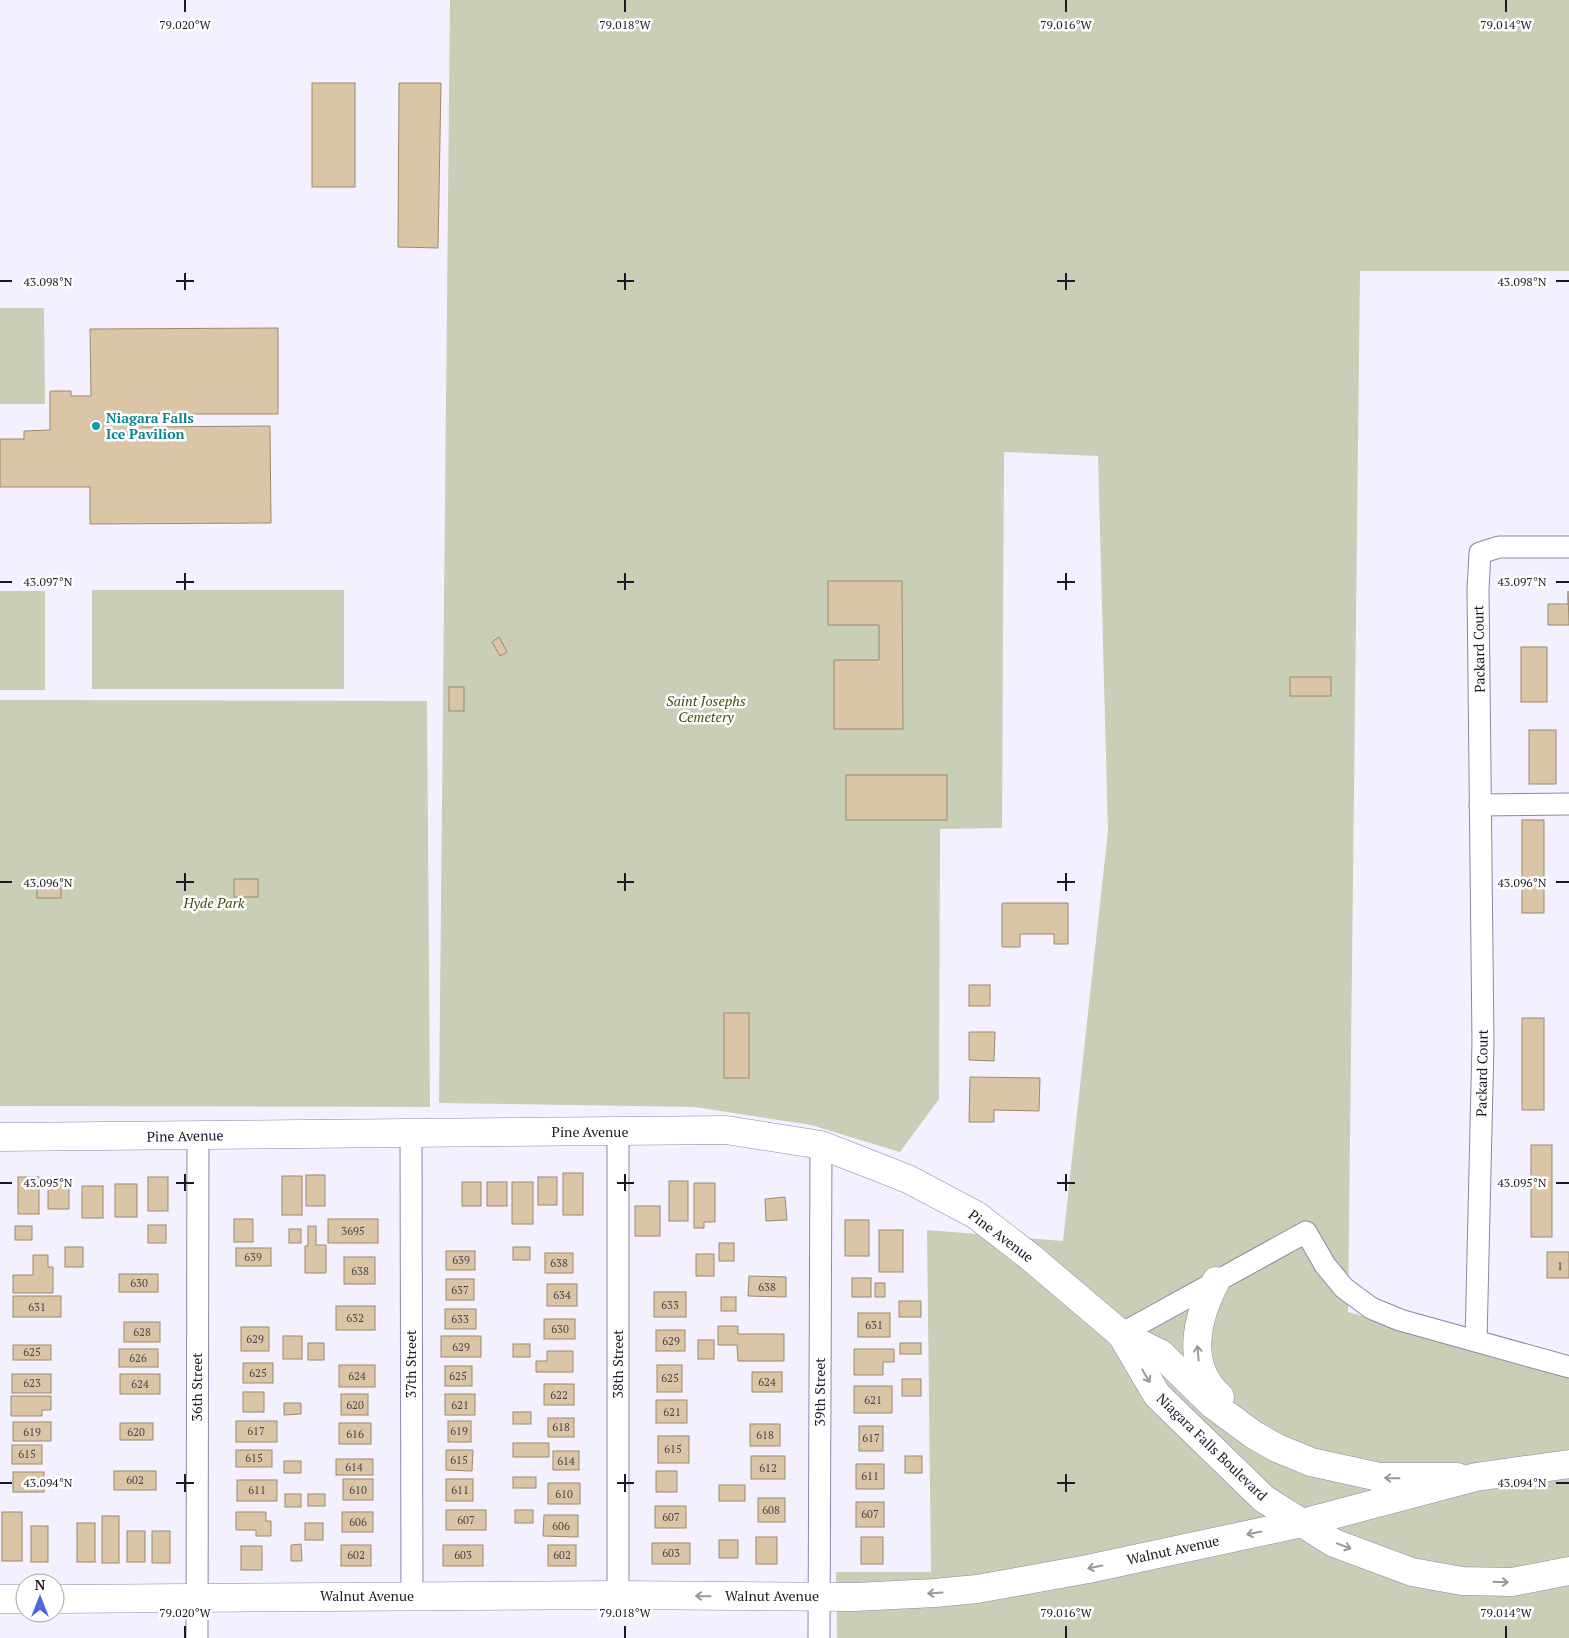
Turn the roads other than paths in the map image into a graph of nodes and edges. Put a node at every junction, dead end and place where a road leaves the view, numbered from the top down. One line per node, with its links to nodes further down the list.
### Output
1 (1569, 547): 3 (street, Packard Court)
2 (1569, 804): 3 (street)
3 (1480, 805): 11 (street, Packard Court)
4 (411, 1132): 5 (main road, Pine Avenue); 6 (main road, Pine Avenue); 19 (street, 37th Street)
5 (618, 1132): 8 (main road, Pine Avenue); 18 (street, 38th Street)
6 (198, 1136): 7 (main road, Pine Avenue); 21 (street, 36th Street)
7 (0, 1137)
8 (820, 1145): 10 (main road, Pine Avenue); 20 (street, 39th Street)
9 (1216, 1282): 10 (street); 11 (street); 13 (main road, one-way to 9)
10 (1121, 1334): 13 (main road); 16 (main road, Niagara Falls Boulevard, one-way to 16)
11 (1476, 1341): 12 (street)
12 (1569, 1367)
13 (1254, 1435): 15 (main road, one-way to 13)
14 (1569, 1464): 15 (main road)
15 (1476, 1477): 16 (main road, Walnut Avenue)
16 (1302, 1523): 17 (main road, Niagara Falls Boulevard, one-way to 17); 20 (main road, Walnut Avenue, one-way to 20)
17 (1569, 1571)
18 (618, 1595): 19 (main road, Walnut Avenue); 20 (main road, Walnut Avenue, one-way to 18)
19 (412, 1596): 21 (main road, Walnut Avenue)
20 (819, 1597): 26 (street, 39th Street)
21 (197, 1598): 24 (main road, Walnut Avenue); 25 (street, 36th Street)
22 (0, 1599): 23 (main road)
23 (15, 1599)
24 (65, 1599)
25 (197, 1638)
26 (819, 1638)

